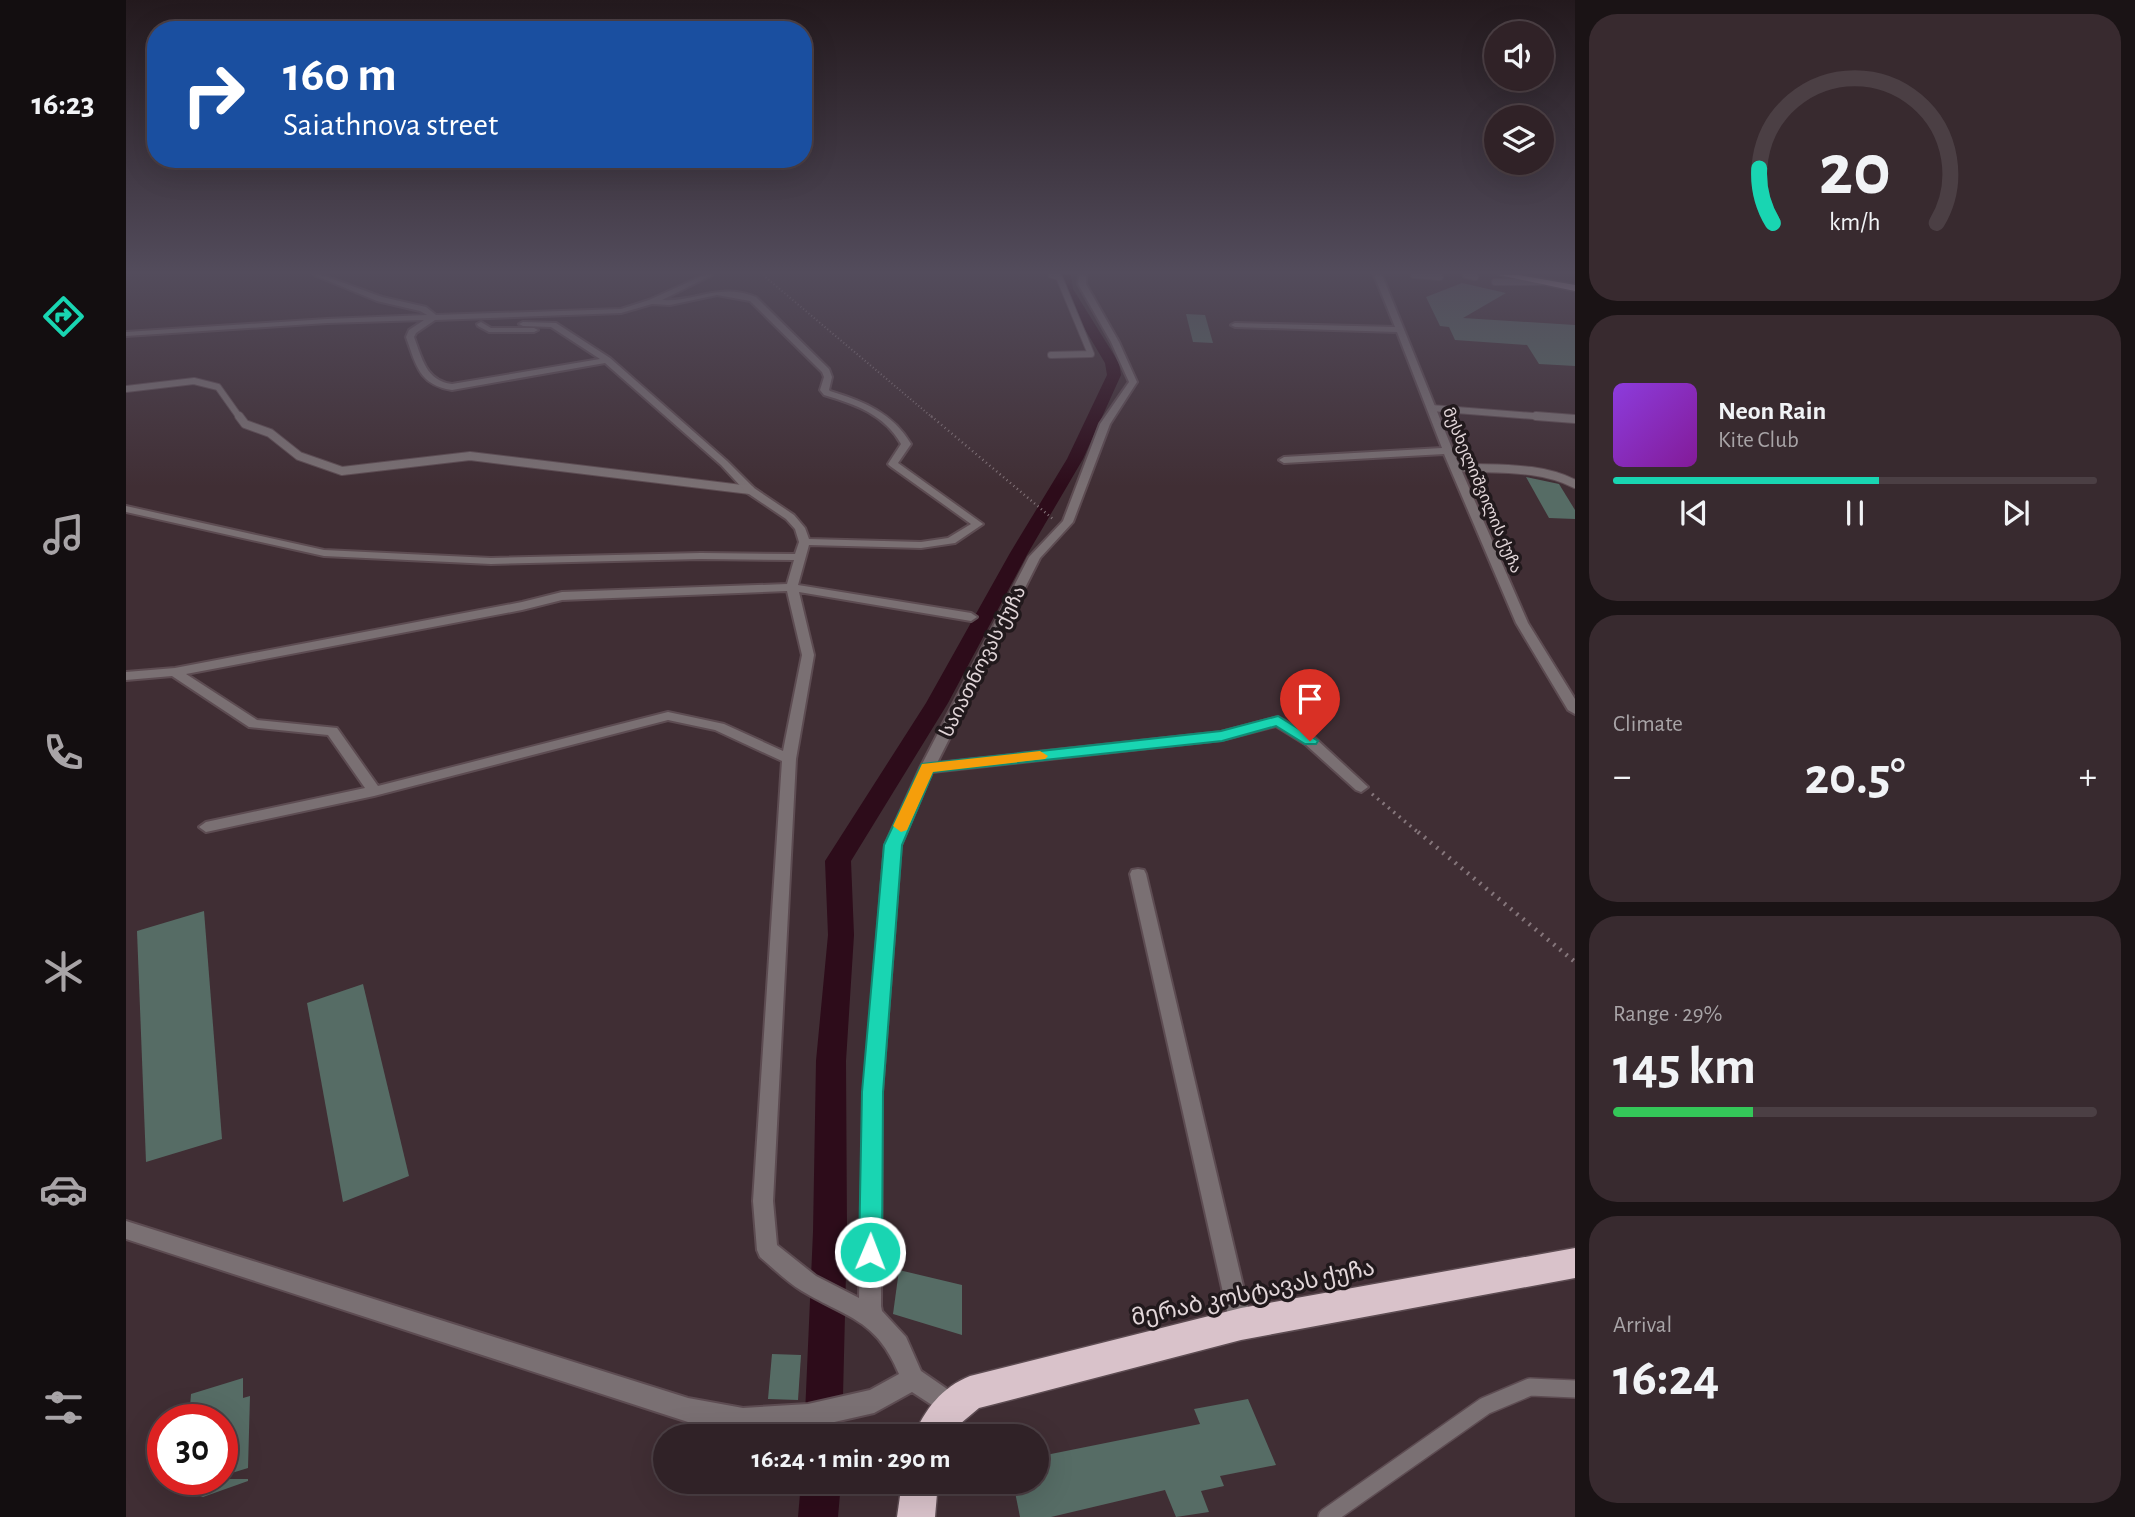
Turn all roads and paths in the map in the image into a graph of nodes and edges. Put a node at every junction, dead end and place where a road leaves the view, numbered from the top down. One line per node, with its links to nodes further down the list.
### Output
1 (414, 346): 9 (street)
2 (587, 346): 9 (street)
3 (800, 346): 20 (street)
4 (847, 346): 19 (path)
5 (1088, 346): 8 (lane)
6 (1117, 346): 19 (street)
7 (1407, 346): 11 (street, მუსხელიშვილის ქუჩა)
8 (1051, 355)
9 (607, 360): 17 (street)
10 (126, 389): 17 (lane)
11 (1431, 408): 12 (lane); 13 (street, მუსხელიშვილის ქუჩა)
12 (1575, 419)
13 (1448, 451): 14 (street); 15 (street, მუსხელიშვილის ქუჩა)
14 (1284, 460)
15 (1455, 467): 16 (lane); 25 (street, მუსხელიშვილის ქუჩა)
16 (1575, 484)
17 (750, 490): 20 (street)
18 (126, 509): 20 (street)
19 (1065, 524): 27 (street, საიათნოვას ქუჩა)
20 (802, 550): 21 (street)
21 (792, 587): 22 (street); 23 (street); 26 (street)
22 (971, 617)
23 (175, 672): 24 (street); 29 (street)
24 (126, 676)
25 (1575, 710)
26 (789, 759): 29 (street); 35 (street)
27 (927, 768): 28 (street); 35 (street, საიათნოვას ქუჩა)
28 (1361, 787): 32 (path)
29 (374, 791): 30 (street)
30 (206, 827)
31 (1138, 874): 36 (street)
32 (1575, 962)
33 (126, 1230): 37 (street)
34 (1575, 1263): 36 (highway, მერაბ კოსტავას ქუჩა)
35 (867, 1314): 37 (street)
36 (1241, 1324): 39 (highway, მერაბ კოსტავას ქუჩა)
37 (913, 1379): 39 (street)
38 (1575, 1389): 43 (lane)
39 (952, 1406): 40 (highway, მერაბ კოსტავას ქუჩა)
40 (940, 1424)
41 (919, 1494): 42 (highway)
42 (916, 1517)
43 (1328, 1517)

